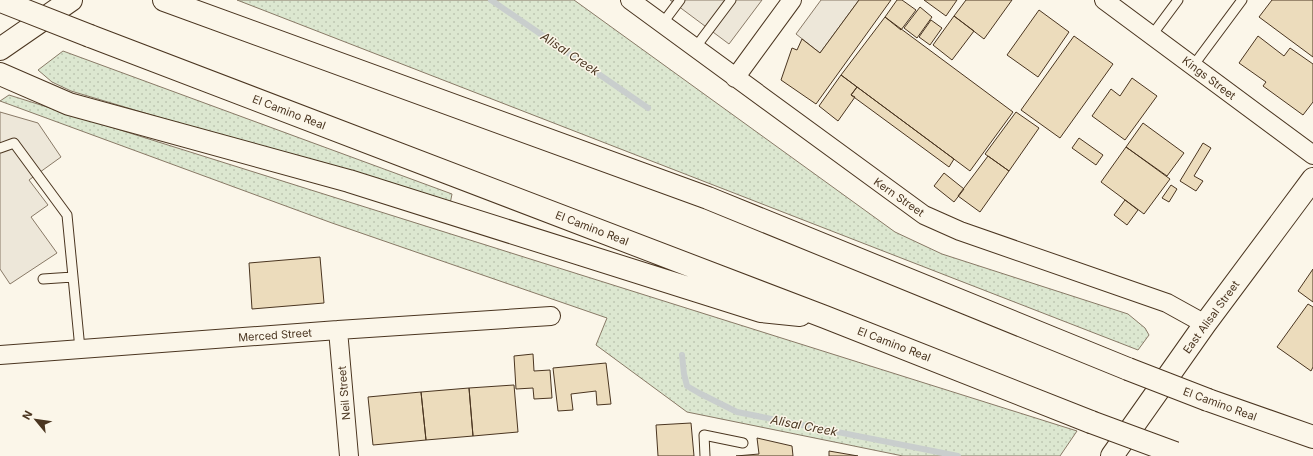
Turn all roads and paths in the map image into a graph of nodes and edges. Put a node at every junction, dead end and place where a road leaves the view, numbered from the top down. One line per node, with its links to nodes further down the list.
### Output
1 (71, 0): 14 (main road)
2 (164, 0): 29 (main road, El Camino Real, bridge)
3 (630, 0): 11 (street, Kern Street)
4 (680, 0): 11 (lane)
5 (731, 0): 13 (lane)
6 (792, 0): 17 (street)
7 (1104, 0): 12 (street, Kings Street)
8 (1178, 0): 12 (lane)
9 (1242, 0): 15 (lane)
10 (1, 1): 24 (main road, El Camino Real, bridge)
11 (662, 24): 13 (street, Kern Street)
12 (1152, 35): 15 (street, Kings Street)
13 (695, 48): 17 (street, Kern Street)
14 (0, 49)
15 (1193, 66): 19 (street, Kings Street)
16 (0, 74): 24 (main road)
17 (735, 78): 25 (street, Kern Street)
18 (0, 148): 21 (lane)
19 (1313, 155)
20 (1313, 179): 25 (main road, East Alisal Street)
21 (73, 277): 22 (lane); 27 (lane)
22 (43, 279)
23 (551, 316): 26 (street, Merced Street)
24 (826, 317): 31 (main road, El Camino Real, bridge)
25 (1205, 324): 34 (main road, East Alisal Street)
26 (338, 330): 27 (street, Merced Street); 32 (street, Neil Street)
27 (80, 349): 28 (street, Merced Street)
28 (0, 355)
29 (1313, 437)
30 (743, 443): 33 (lane)
31 (1179, 455)
32 (349, 456)
33 (705, 456)
34 (1112, 456)

